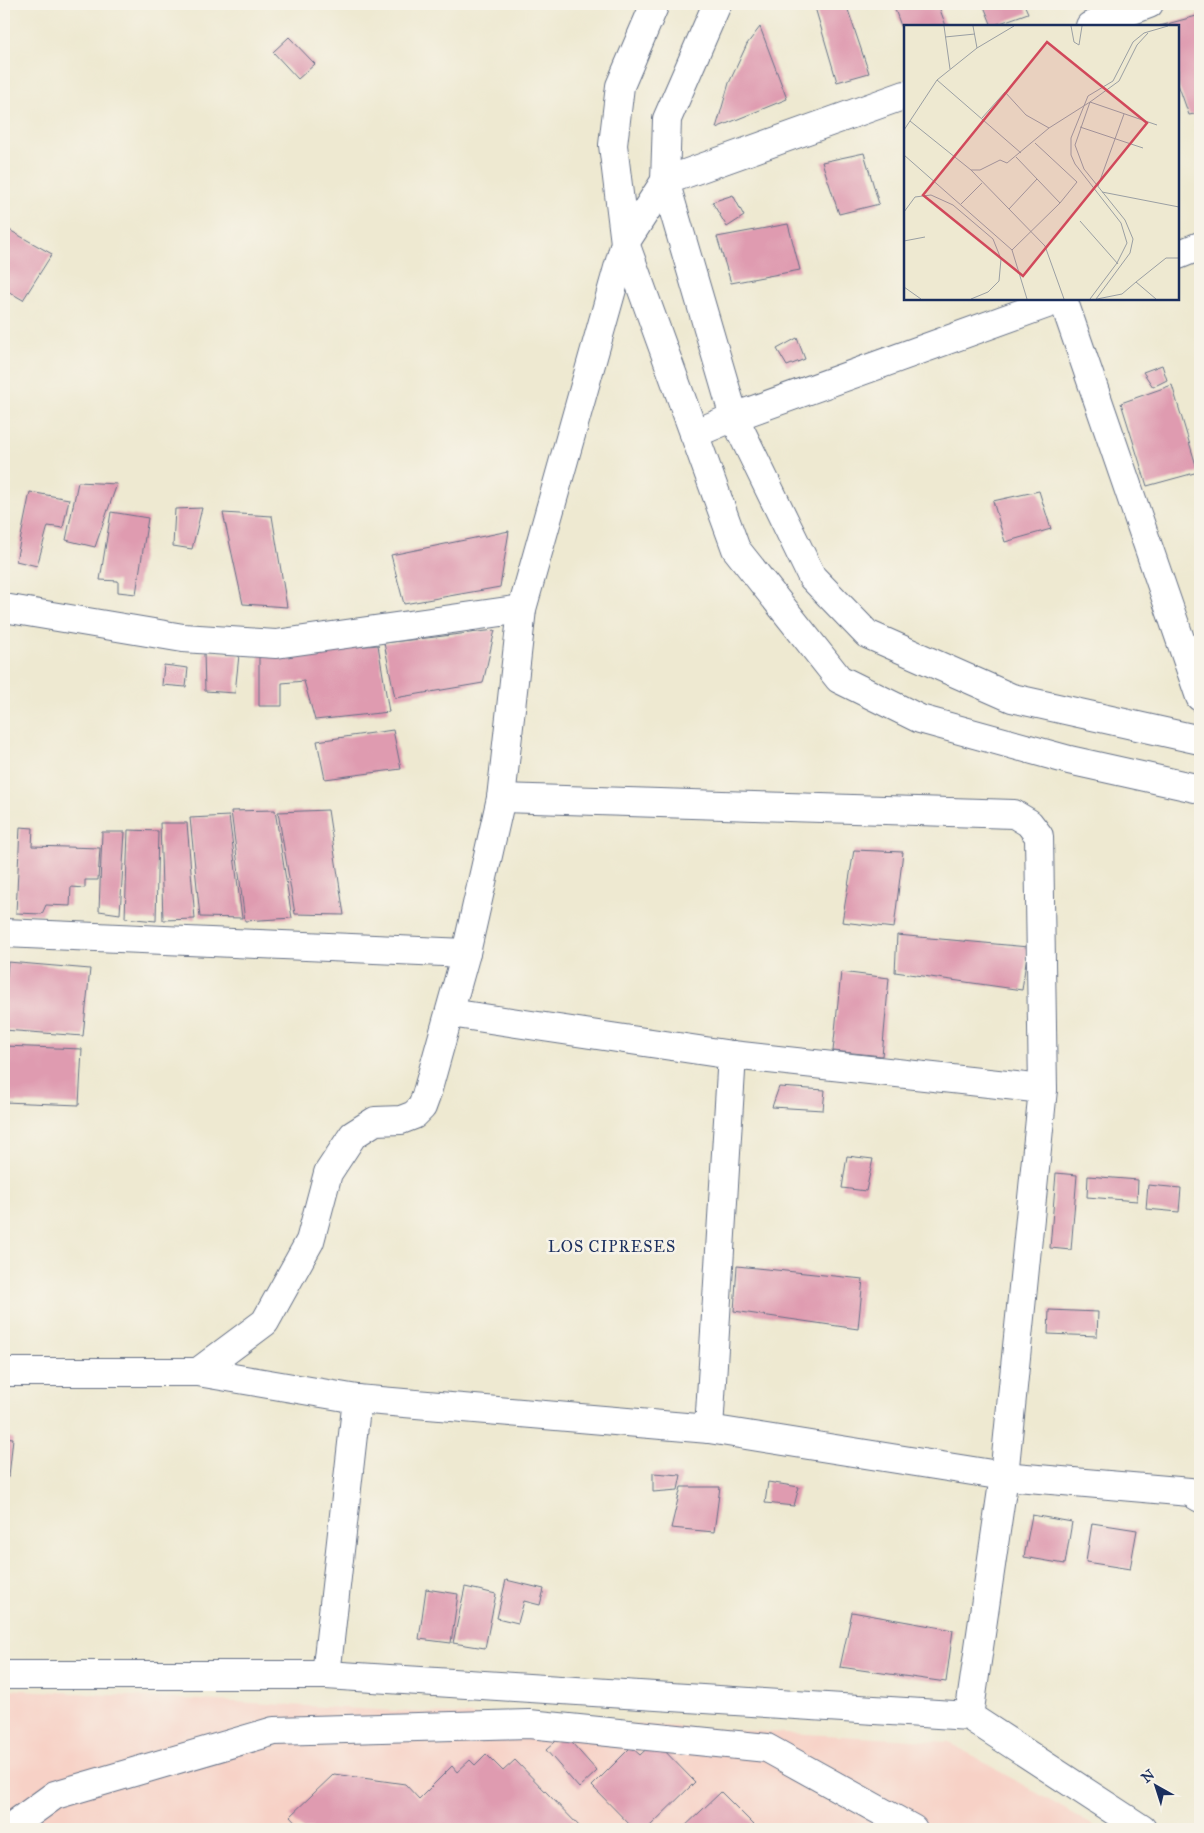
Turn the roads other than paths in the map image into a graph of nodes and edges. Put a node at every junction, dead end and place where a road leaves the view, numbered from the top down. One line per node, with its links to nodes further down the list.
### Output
1 (655, 4): 7 (street)
2 (717, 4): 6 (street)
3 (1149, 4): 4 (street)
4 (1093, 25)
5 (904, 95): 6 (street)
6 (665, 181): 7 (street); 12 (street)
7 (625, 243): 13 (street); 17 (street)
8 (1200, 246): 9 (street)
9 (1179, 255)
10 (1059, 300): 12 (street)
11 (1062, 300): 18 (street)
12 (734, 417): 13 (street); 14 (street)
13 (694, 434): 15 (street)
14 (812, 577): 15 (street); 19 (street)
15 (779, 604): 20 (street)
16 (4, 608): 17 (street)
17 (522, 609): 21 (street)
18 (1200, 697)
19 (1200, 740)
20 (1200, 789)
21 (501, 798): 23 (street); 26 (street)
22 (4, 933): 23 (street)
23 (466, 954): 24 (street)
24 (450, 1014): 25 (street); 28 (street)
25 (732, 1055): 26 (street); 30 (street)
26 (1043, 1089): 31 (street)
27 (4, 1372): 28 (street)
28 (198, 1372): 29 (street)
29 (358, 1399): 30 (street); 34 (street)
30 (709, 1429): 31 (street)
31 (1004, 1476): 32 (street); 35 (street)
32 (1200, 1498)
33 (4, 1675): 34 (street)
34 (326, 1675): 35 (street)
35 (969, 1716): 38 (street)
36 (8, 1829): 37 (street)
37 (913, 1829)
38 (1142, 1829)

